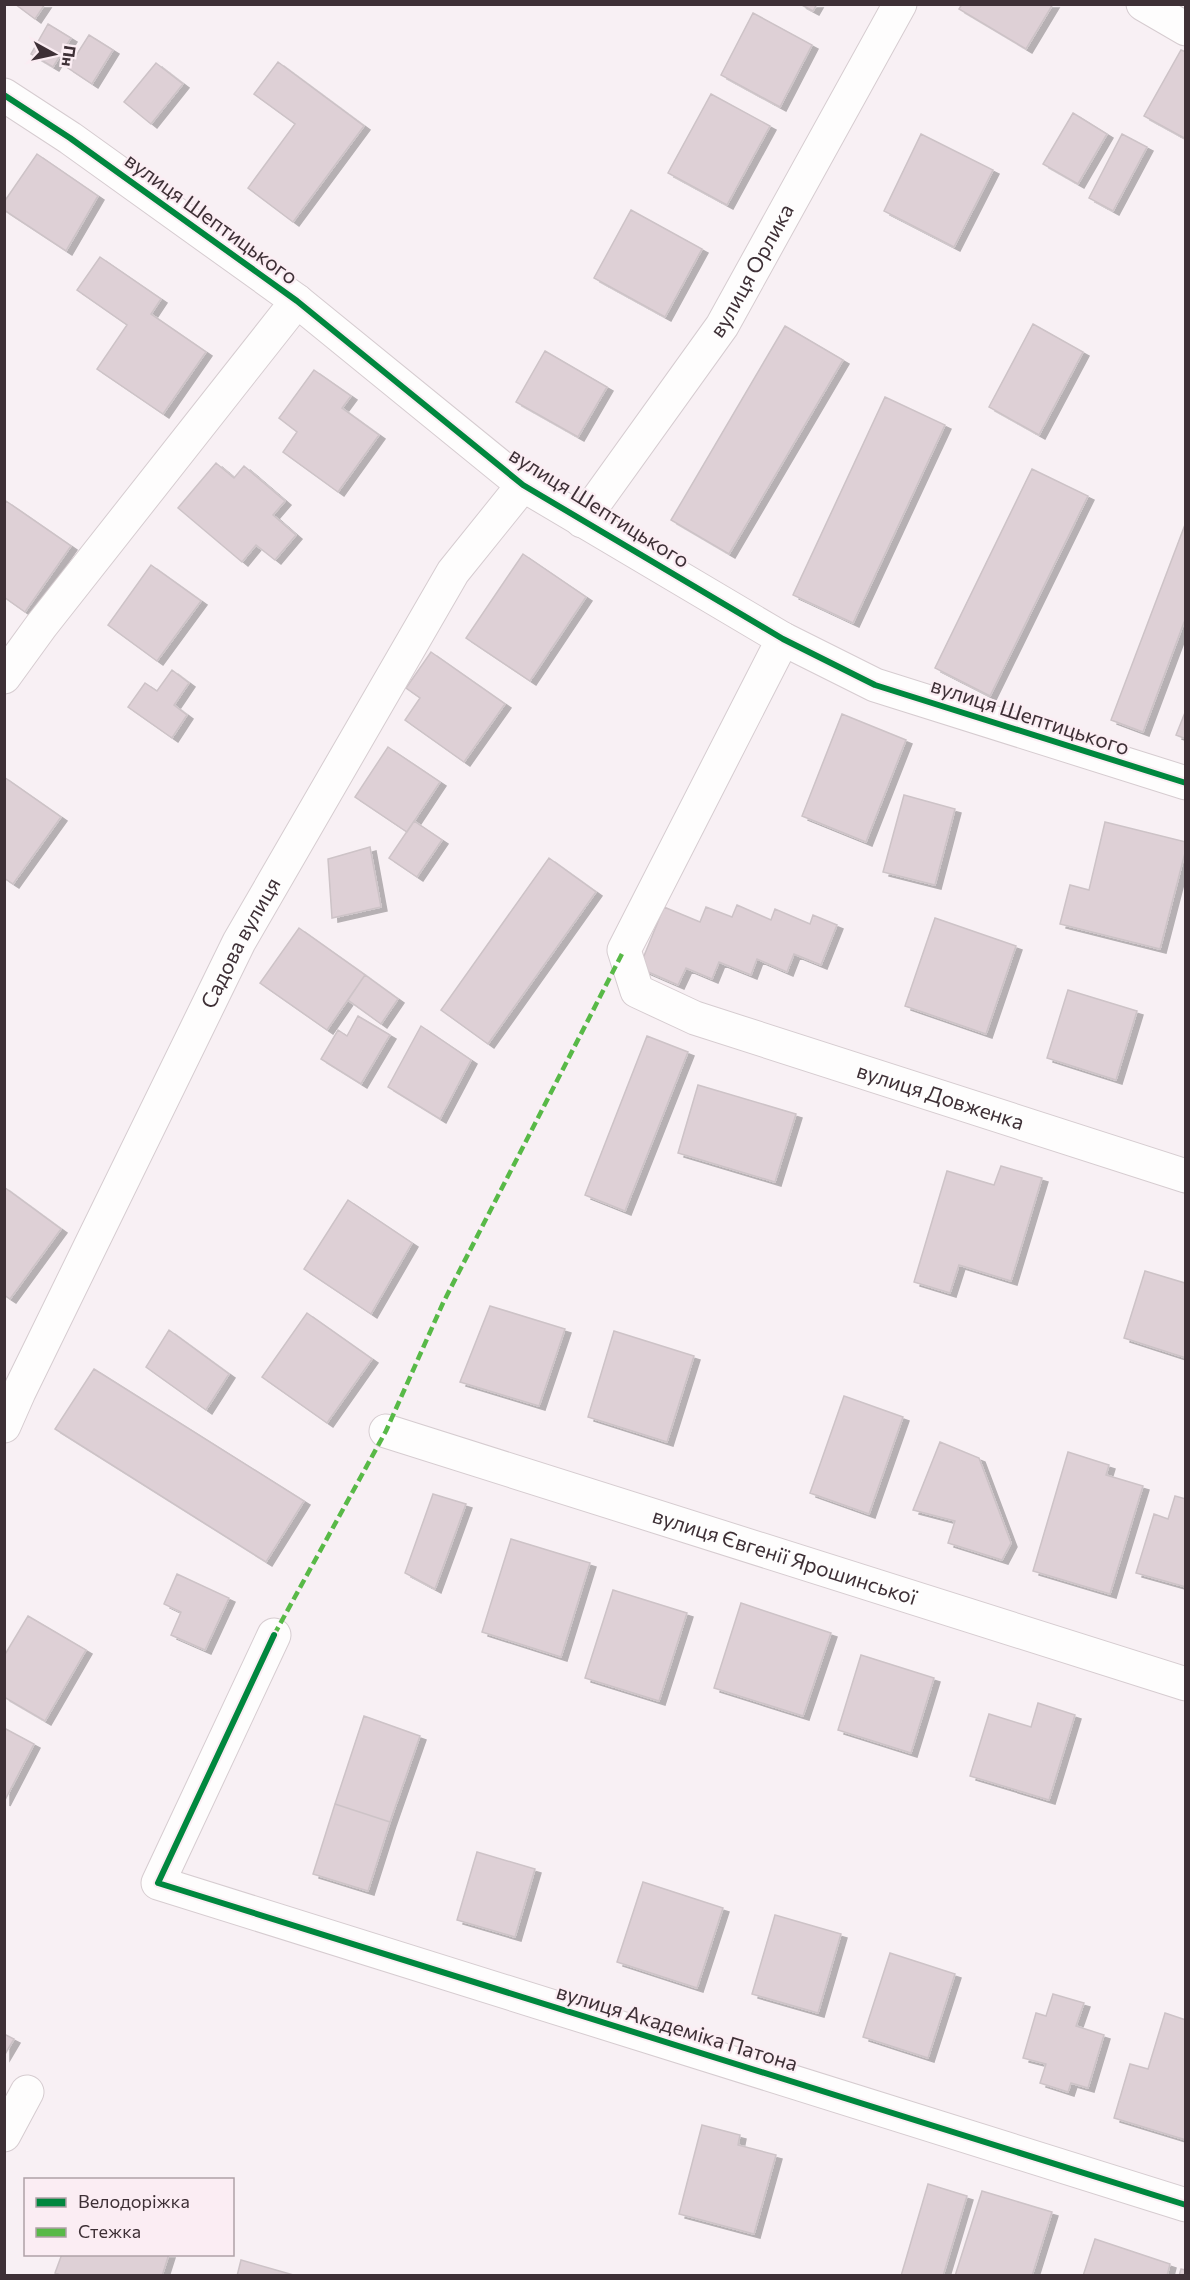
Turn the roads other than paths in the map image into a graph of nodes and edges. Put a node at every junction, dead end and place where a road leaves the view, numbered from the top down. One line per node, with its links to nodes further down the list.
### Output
1 (900, 4): 7 (street, вулиця Орлика)
2 (1143, 4): 3 (street)
3 (1185, 29)
4 (4, 95): 5 (street, вулиця Шептицького)
5 (297, 301): 6 (street, вулиця Шептицького); 9 (street)
6 (523, 485): 7 (street, вулиця Шептицького); 12 (street, Садова вулиця)
7 (582, 521): 8 (street, вулиця Шептицького)
8 (783, 639): 10 (street, вулиця Шептицького); 11 (street, вулиця Довженка)
9 (4, 677)
10 (1185, 783)
11 (1185, 1176)
12 (4, 1426)
13 (386, 1431): 15 (street, вулиця Євгенії Ярошинської)
14 (274, 1635): 18 (street, вулиця Академіка Патона)
15 (1185, 1684)
16 (27, 2092): 17 (street)
17 (4, 2135)
18 (1185, 2205)

